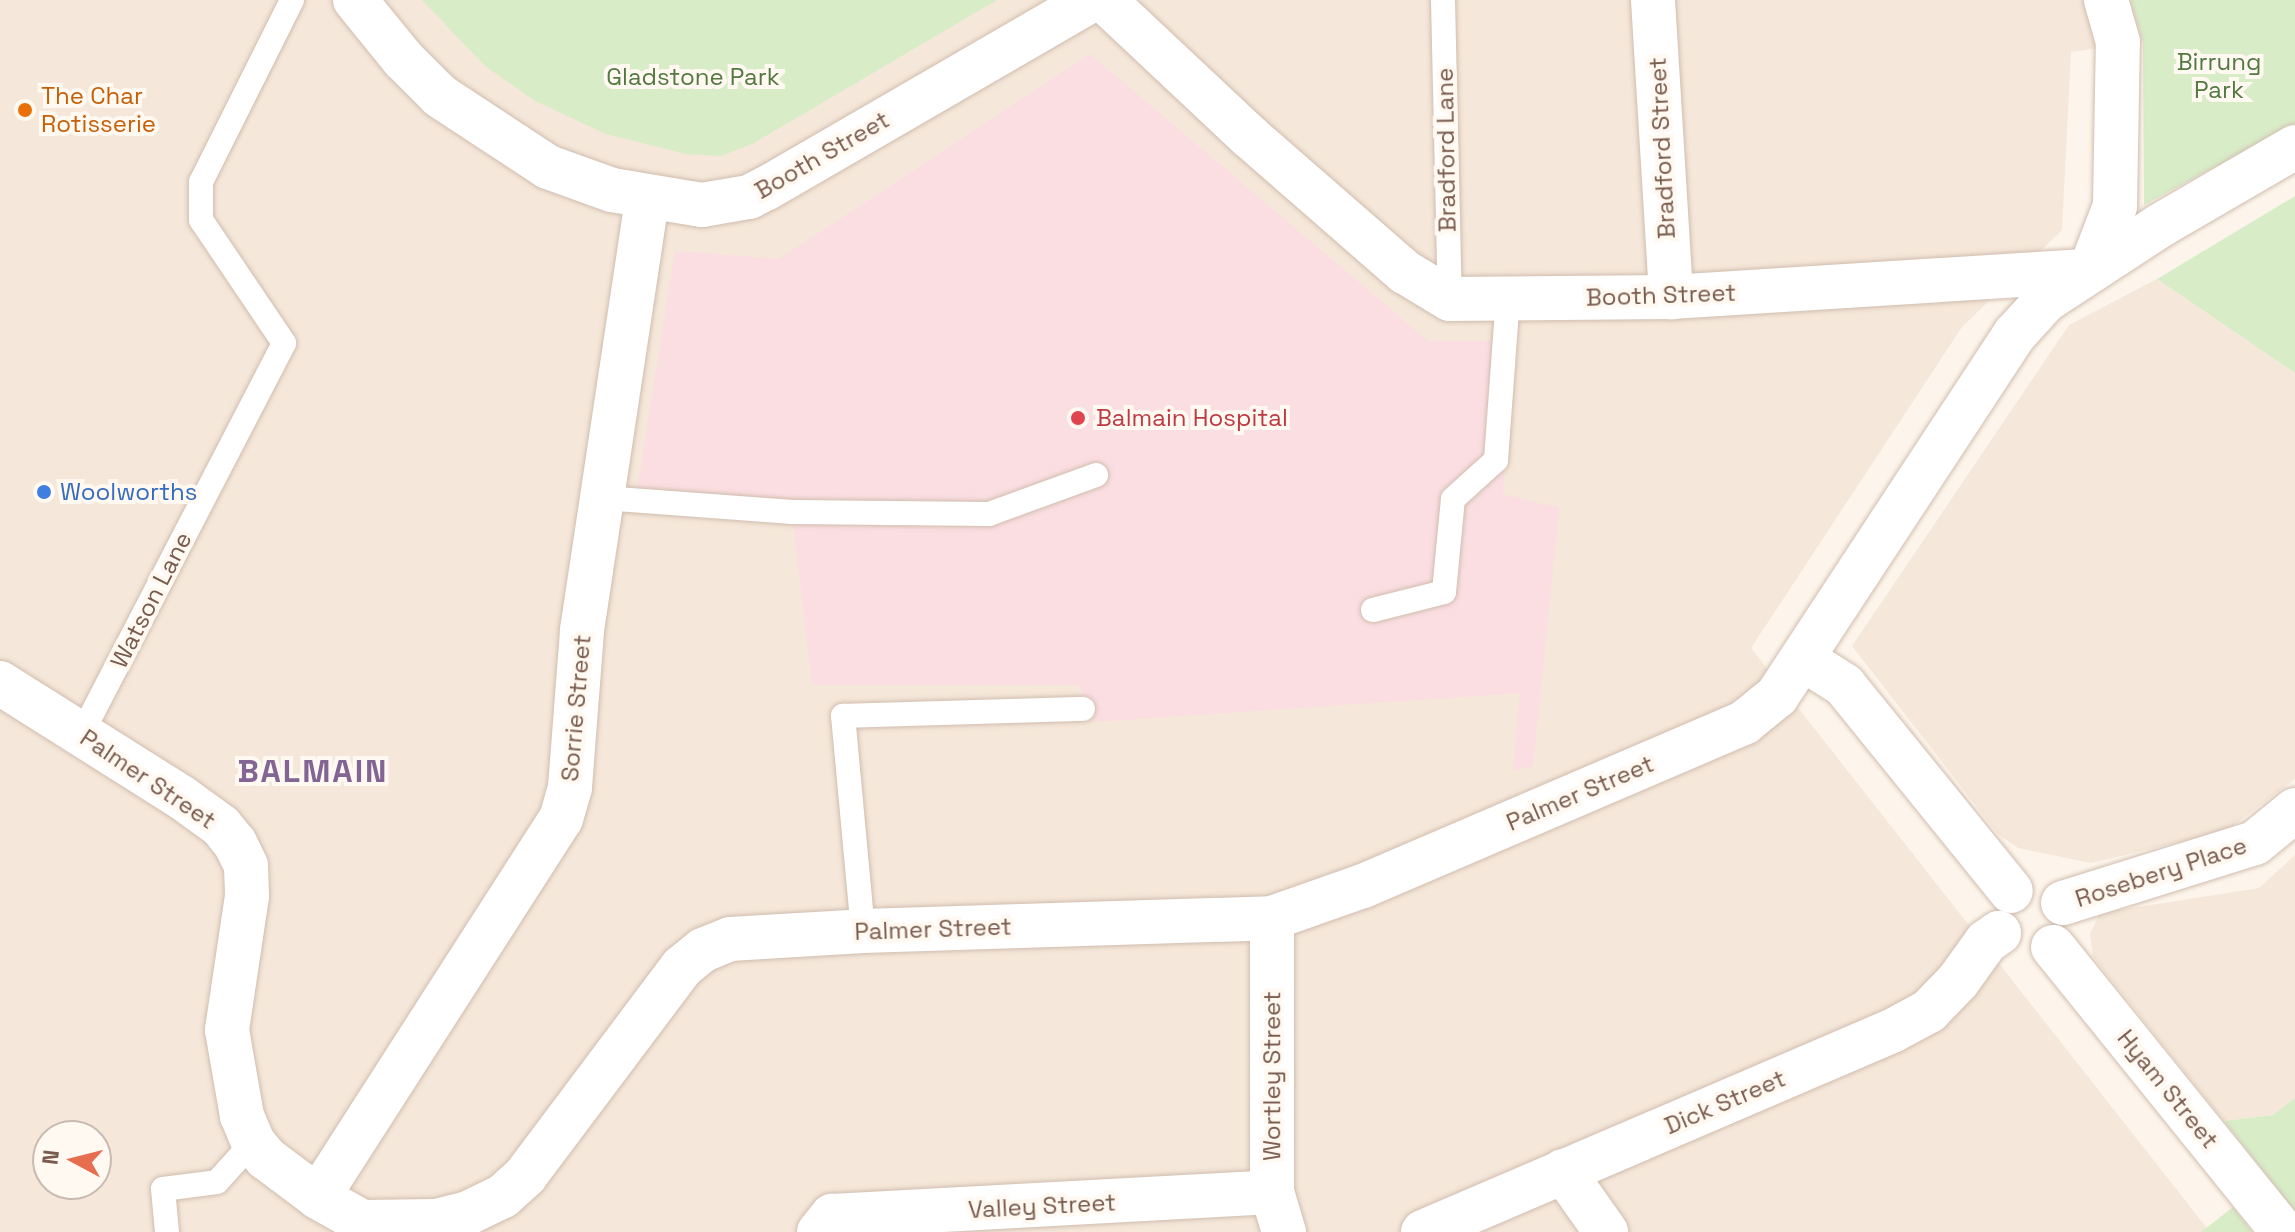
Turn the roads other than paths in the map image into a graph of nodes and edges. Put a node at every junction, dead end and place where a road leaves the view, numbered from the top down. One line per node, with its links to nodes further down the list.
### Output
1 (292, 0): 20 (lane, Watson Lane)
2 (355, 0): 9 (street, Booth Street)
3 (1091, 0): 9 (street, Booth Street)
4 (1104, 0): 13 (street)
5 (1443, 0): 13 (lane, Bradford Lane)
6 (1653, 0): 11 (street, Bradford Street)
7 (2106, 0): 10 (street)
8 (2295, 147): 10 (street, Booth Street)
9 (647, 199): 15 (street, Sorrie Street)
10 (2090, 271): 11 (street, Booth Street); 17 (street, Palmer Street)
11 (1671, 297): 12 (street, Booth Street)
12 (1508, 298): 13 (street, Booth Street); 16 (lane)
13 (1450, 299)
14 (1096, 475): 15 (lane)
15 (603, 498): 30 (street, Sorrie Street)
16 (1373, 610)
17 (1803, 659): 22 (street); 24 (street, Palmer Street)
18 (0, 683): 20 (street, Palmer Street)
19 (1083, 709): 25 (lane)
20 (81, 735): 28 (street, Palmer Street)
21 (2295, 810): 23 (street, Rosebery Place)
22 (2011, 891): 23 (street); 26 (street)
23 (2063, 903): 27 (street)
24 (1272, 918): 25 (street, Palmer Street); 31 (street, Wortley Street)
25 (863, 931): 33 (street, Palmer Street)
26 (1999, 933): 27 (street); 29 (street, Dick Street)
27 (2053, 947): 38 (street, Hyam Street)
28 (253, 1142): 30 (street, Palmer Street); 34 (lane)
29 (1563, 1171): 36 (street, Dick Street); 37 (street)
30 (318, 1197): 33 (street, Palmer Street)
31 (1278, 1212): 32 (street, Valley Street)
32 (1004, 1220): 35 (street, Valley Street)
33 (436, 1226)
34 (167, 1232)
35 (819, 1232)
36 (1423, 1232)
37 (1606, 1232)
38 (2283, 1232)

